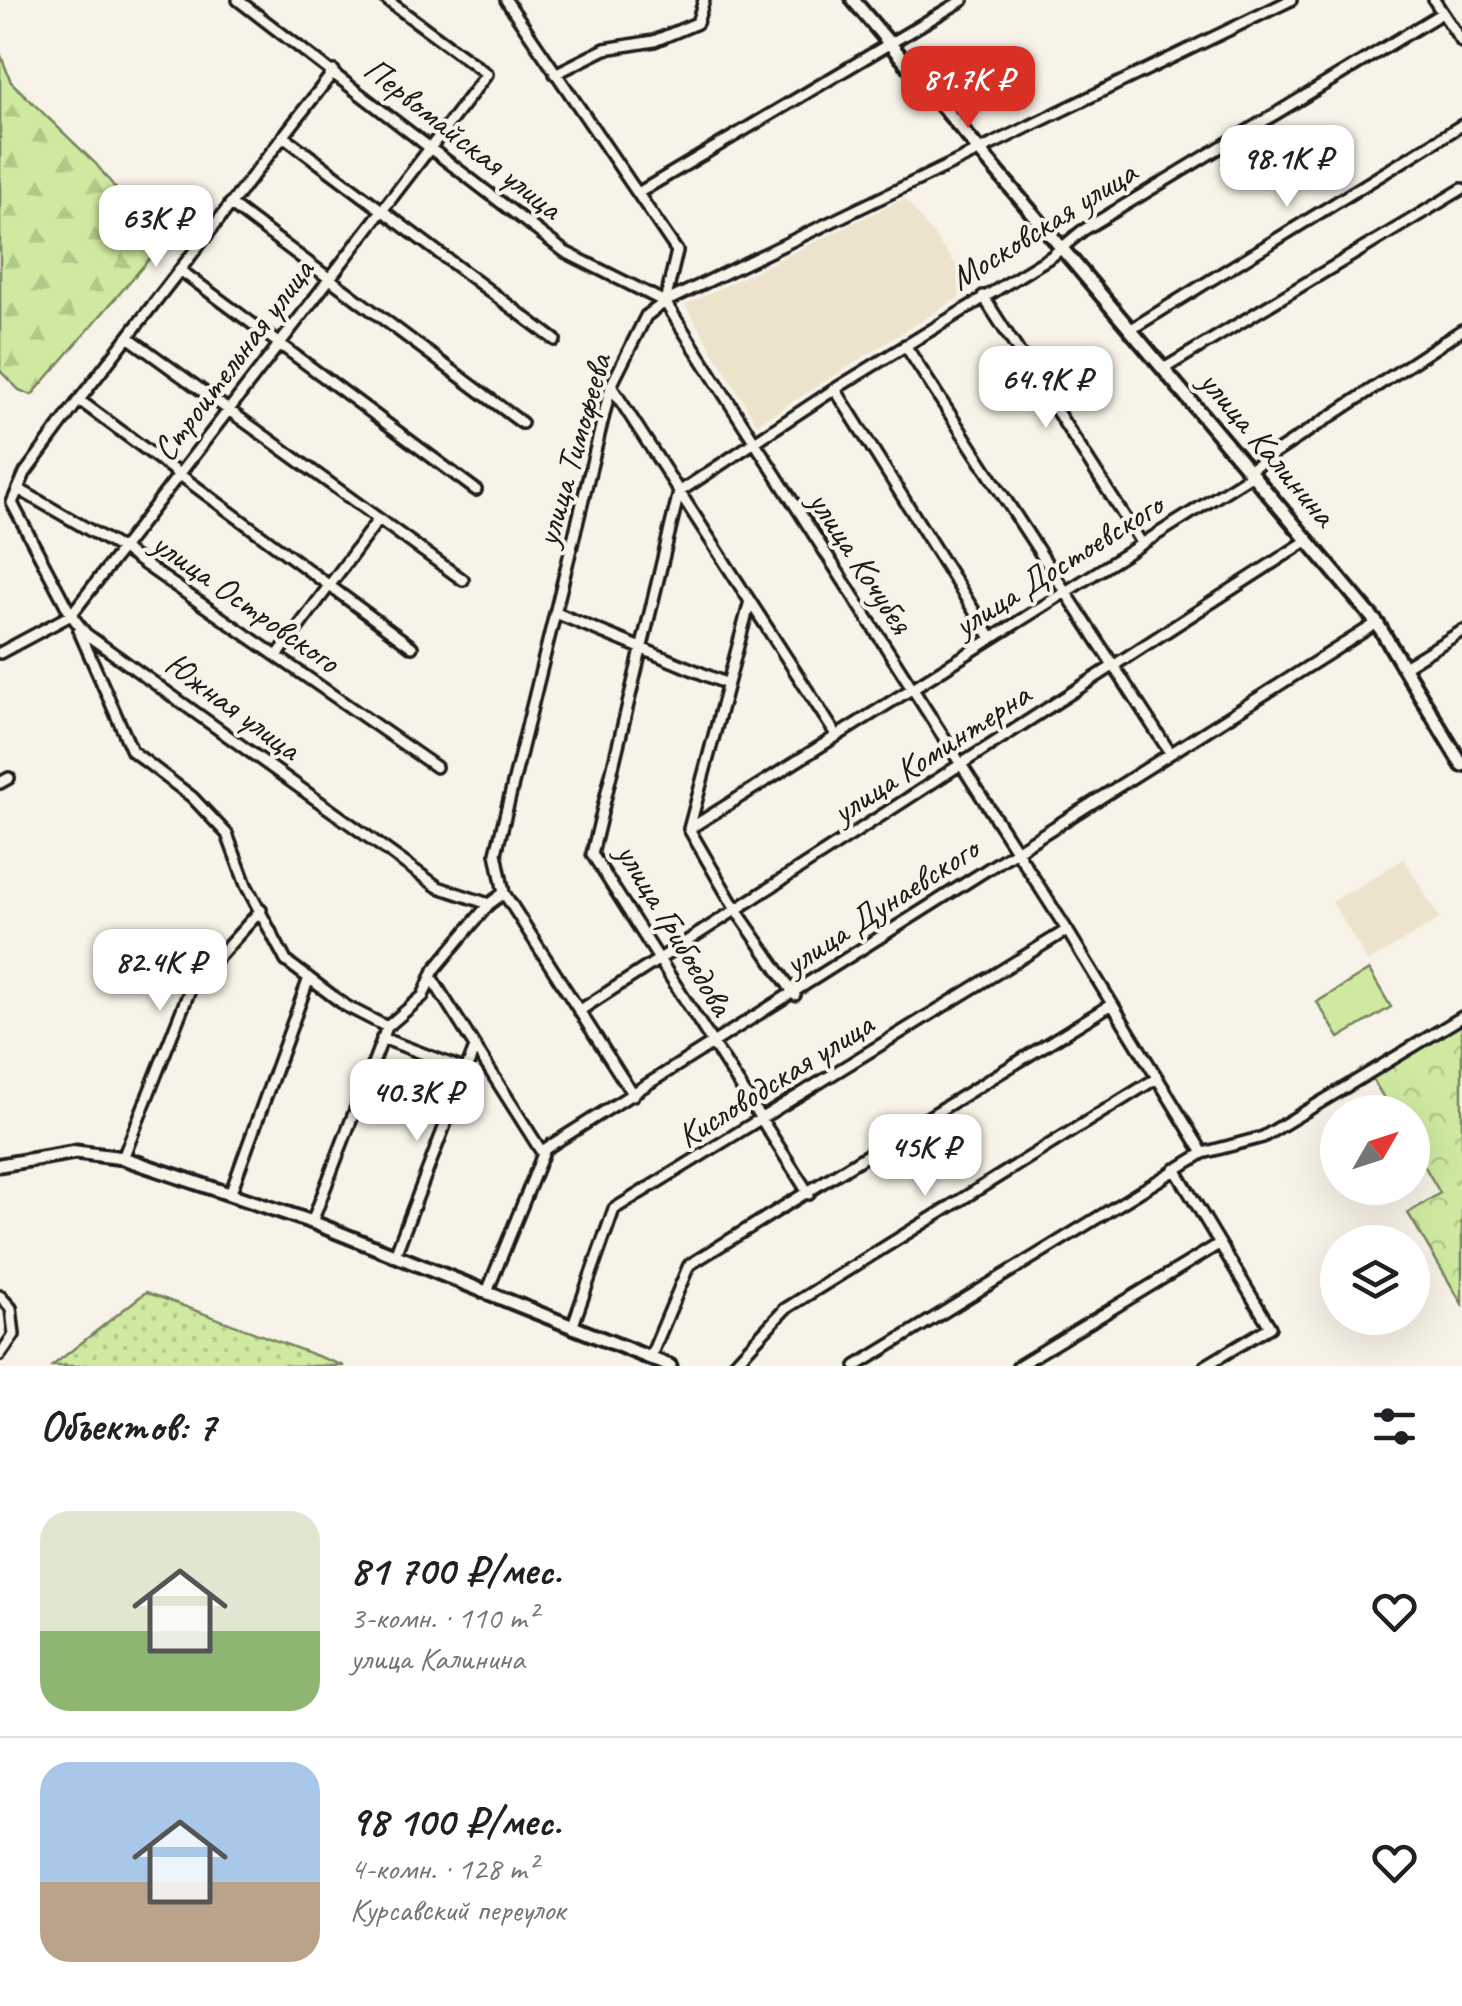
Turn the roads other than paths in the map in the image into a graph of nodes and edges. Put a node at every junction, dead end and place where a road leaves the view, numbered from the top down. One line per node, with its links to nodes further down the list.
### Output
1 (238, 0): 12 (street, Первомайская улица)
2 (388, 0): 16 (street, Строительная улица)
3 (506, 0): 13 (street)
4 (704, 0): 13 (street)
5 (854, 0): 11 (main road, улица Калинина)
6 (963, 0): 11 (street)
7 (1291, 0): 17 (street, улица Тимофеева)
8 (1434, 0): 9 (street)
9 (1442, 12): 10 (street); 22 (street, Московская улица)
10 (1462, 42)
11 (889, 44): 17 (main road, улица Калинина); 19 (street)
12 (334, 71): 15 (street); 16 (street, Первомайская улица)
13 (555, 74): 19 (street)
14 (1462, 125): 27 (street)
15 (283, 136): 20 (street); 21 (street)
16 (431, 145): 21 (street, Строительная улица); 26 (street, Первомайская улица)
17 (979, 147): 22 (main road, улица Калинина); 26 (street, улица Тимофеева)
18 (1462, 189): 33 (street)
19 (638, 193): 26 (street)
20 (230, 204): 23 (street); 24 (street)
21 (380, 211): 24 (street, Строительная улица); 30 (street)
22 (1063, 247): 25 (street, Московская улица); 27 (main road, улица Калинина)
23 (180, 270): 29 (street); 31 (street)
24 (329, 278): 31 (street, Строительная улица); 38 (street)
25 (982, 296): 32 (street, Московская улица); 47 (street)
26 (665, 302): 34 (street, улица Тимофеева); 39 (street, улица Кочубея)
27 (1132, 328): 33 (main road, улица Калинина)
28 (1462, 330): 40 (street, улица Достоевского)
29 (128, 337): 36 (street); 37 (street)
30 (556, 340)
31 (279, 343): 37 (street, Строительная улица); 43 (street)
32 (905, 346): 35 (street, Московская улица); 51 (street)
33 (1165, 368): 40 (main road, улица Калинина)
34 (611, 386): 44 (street); 53 (street, улица Тимофеева)
35 (835, 389): 39 (street, Московская улица); 57 (street)
36 (79, 400): 41 (street); 42 (street)
37 (229, 411): 41 (street, Строительная улица); 45 (street)
38 (522, 423)
39 (752, 442): 44 (street, Московская улица); 65 (street, улица Кочубея)
40 (1251, 472): 46 (main road, улица Калинина); 47 (street, улица Достоевского)
41 (180, 477): 48 (street, Строительная улица); 50 (street)
42 (20, 490): 48 (street, улица Островского); 54 (street, Южная улица)
43 (476, 490)
44 (678, 492): 52 (street); 59 (street, улица Грибоедова)
45 (378, 520): 49 (street); 50 (street)
46 (1308, 540): 55 (main road, улица Калинина); 62 (street, улица Коминтерна)
47 (1142, 544): 51 (street, улица Достоевского)
48 (124, 550): 54 (street, Строительная улица); 61 (street, улица Островского)
49 (463, 580)
50 (330, 586): 58 (street); 61 (street)
51 (1065, 592): 57 (street, улица Достоевского); 62 (street)
52 (750, 601): 64 (street); 66 (street)
53 (556, 613): 59 (street); 73 (street, улица Тимофеева)
54 (71, 616): 60 (street, Строительная улица); 74 (street, Южная улица); 75 (street)
55 (1377, 624): 63 (main road, улица Калинина); 67 (street, улица Дунаевского)
56 (1462, 631): 63 (street)
57 (991, 638): 65 (street, улица Достоевского)
58 (412, 648)
59 (644, 650): 64 (street); 78 (street, улица Грибоедова)
60 (0, 653)
61 (277, 656): 69 (street, улица Островского)
62 (1114, 668): 67 (street); 70 (street, улица Коминтерна)
63 (1404, 668): 68 (main road, улица Калинина)
64 (724, 683): 71 (street)
65 (911, 691): 66 (street, улица Достоевского); 70 (street, улица Кочубея)
66 (835, 734): 71 (street, улица Достоевского)
67 (1169, 751): 72 (street, улица Дунаевского)
68 (1462, 765)
69 (436, 766)
70 (961, 766): 72 (street, улица Кочубея); 76 (street, улица Коминтерна)
71 (689, 829): 76 (street)
72 (1016, 850): 77 (street, улица Кочубея); 81 (street, улица Дунаевского)
73 (504, 892): 74 (street); 83 (street, улица Тимофеева)
74 (488, 904): 79 (street)
75 (261, 910): 80 (street); 95 (street)
76 (736, 910): 78 (street, улица Коминтерна); 81 (street)
77 (1067, 930): 82 (street, улица Кочубея); 92 (street, Кисловодская улица)
78 (660, 960): 83 (street, улица Коминтерна); 88 (street, улица Грибоедова)
79 (431, 976): 85 (street); 87 (street)
80 (309, 978): 85 (street); 98 (street)
81 (796, 995): 88 (street, улица Дунаевского)
82 (1112, 1004): 90 (street, улица Кочубея); 99 (street)
83 (582, 1009): 91 (street, улица Тимофеева)
84 (1462, 1017): 93 (street)
85 (386, 1027): 86 (street)
86 (382, 1038): 89 (street); 100 (street)
87 (475, 1046): 89 (street); 94 (street)
88 (713, 1046): 91 (street, улица Дунаевского); 92 (street, улица Грибоедова)
89 (466, 1070): 102 (street)
90 (1157, 1078): 93 (street, улица Кочубея); 109 (street)
91 (632, 1095): 94 (street, улица Дунаевского)
92 (765, 1120): 99 (street, улица Грибоедова); 105 (street, Кисловодская улица)
93 (1203, 1153): 97 (street)
94 (543, 1154): 103 (street)
95 (123, 1158): 96 (main road); 98 (main road)
96 (0, 1165)
97 (1175, 1170): 101 (street); 110 (street)
98 (231, 1192): 100 (main road)
99 (809, 1194): 107 (street)
100 (312, 1222): 102 (main road)
101 (1219, 1244): 111 (street); 112 (street)
102 (395, 1255): 103 (main road)
103 (487, 1292): 105 (main road)
104 (0, 1296): 106 (street)
105 (573, 1325): 107 (main road)
106 (0, 1354)
107 (650, 1358): 108 (main road)
108 (670, 1366)
109 (732, 1366)
110 (856, 1366)
111 (1018, 1366)
112 (1206, 1366)

